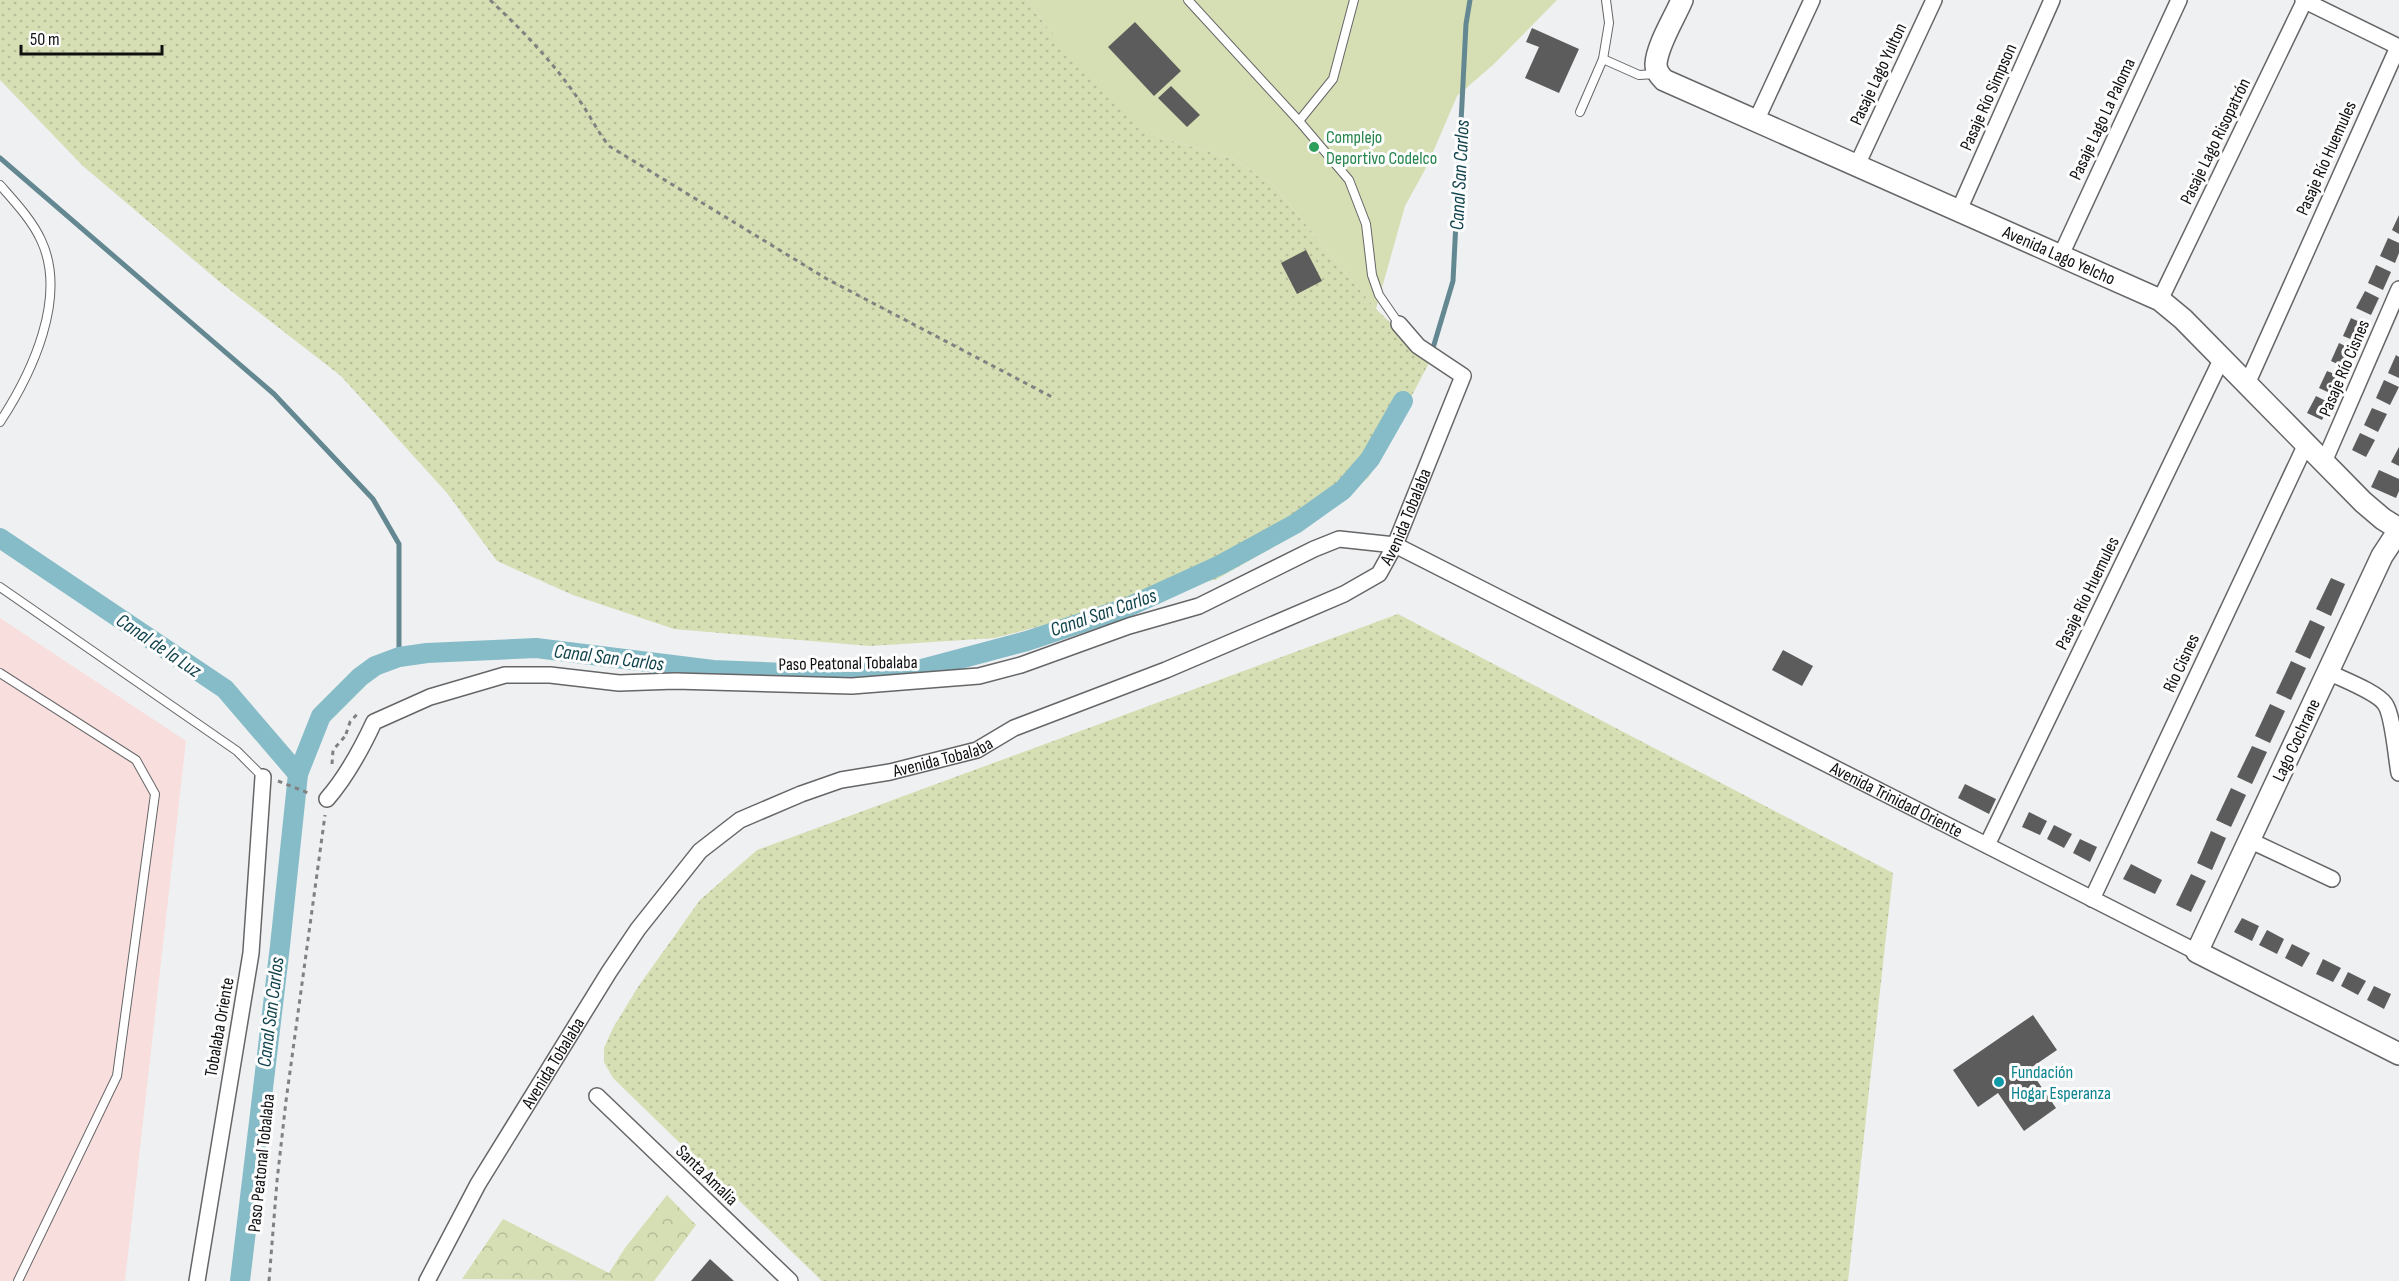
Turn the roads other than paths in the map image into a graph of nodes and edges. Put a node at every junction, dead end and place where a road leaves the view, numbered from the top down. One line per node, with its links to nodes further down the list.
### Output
1 (1188, 0): 15 (lane)
2 (1354, 0): 15 (lane)
3 (1606, 0): 11 (lane)
4 (1682, 0): 12 (street)
5 (1812, 0): 14 (street)
6 (1934, 0): 16 (street, Pasaje Lago Yulton)
7 (2052, 0): 18 (street, Pasaje Río Simpson)
8 (2179, 0): 19 (street, Pasaje Lago La Paloma)
9 (2304, 0): 10 (street); 21 (street, Pasaje Lago Risopatrón)
10 (2398, 47): 24 (street, Pasaje Río Huemules)
11 (1603, 59): 12 (lane); 13 (lane)
12 (1658, 74): 14 (street, Avenida Lago Yelcho)
13 (1580, 112)
14 (1756, 121): 16 (street, Avenida Lago Yelcho)
15 (1299, 122): 22 (lane)
16 (1857, 165): 18 (street, Avenida Lago Yelcho)
17 (0, 185): 25 (lane)
18 (1959, 210): 19 (street, Avenida Lago Yelcho)
19 (2061, 255): 21 (street, Avenida Lago Yelcho)
20 (2399, 289): 27 (street, Pasaje Río Cisnes)
21 (2160, 300): 23 (street, Avenida Lago Yelcho)
22 (1399, 324): 29 (street, Avenida Tobalaba)
23 (2222, 358): 24 (street, Avenida Lago Yelcho); 37 (street, Pasaje Río Huemules)
24 (2247, 384): 26 (street, Avenida Lago Yelcho)
25 (0, 422)
26 (2306, 444): 27 (street, Avenida Lago Yelcho); 39 (street, Río Cisnes)
27 (2324, 462): 28 (street, Avenida Lago Yelcho)
28 (2399, 529): 31 (street, Lago Cochrane)
29 (1395, 545): 35 (street, Paso Peatonal Tobalaba); 37 (street, Avenida Trinidad Oriente); 45 (street, Avenida Tobalaba)
30 (0, 587): 34 (lane)
31 (2328, 672): 33 (street); 36 (street, Lago Cochrane)
32 (0, 673): 43 (lane)
33 (2399, 773)
34 (270, 779): 44 (street, Tobalaba Oriente)
35 (323, 798)
36 (2249, 840): 38 (street); 40 (street, Lago Cochrane)
37 (1987, 845): 39 (street, Avenida Trinidad Oriente)
38 (2332, 879)
39 (2092, 899): 40 (street, Avenida Trinidad Oriente)
40 (2197, 952): 41 (street, Avenida Trinidad Oriente)
41 (2399, 1054)
42 (597, 1096): 46 (street, Santa Amalia)
43 (18, 1281)
44 (197, 1281)
45 (427, 1281)
46 (790, 1281)

